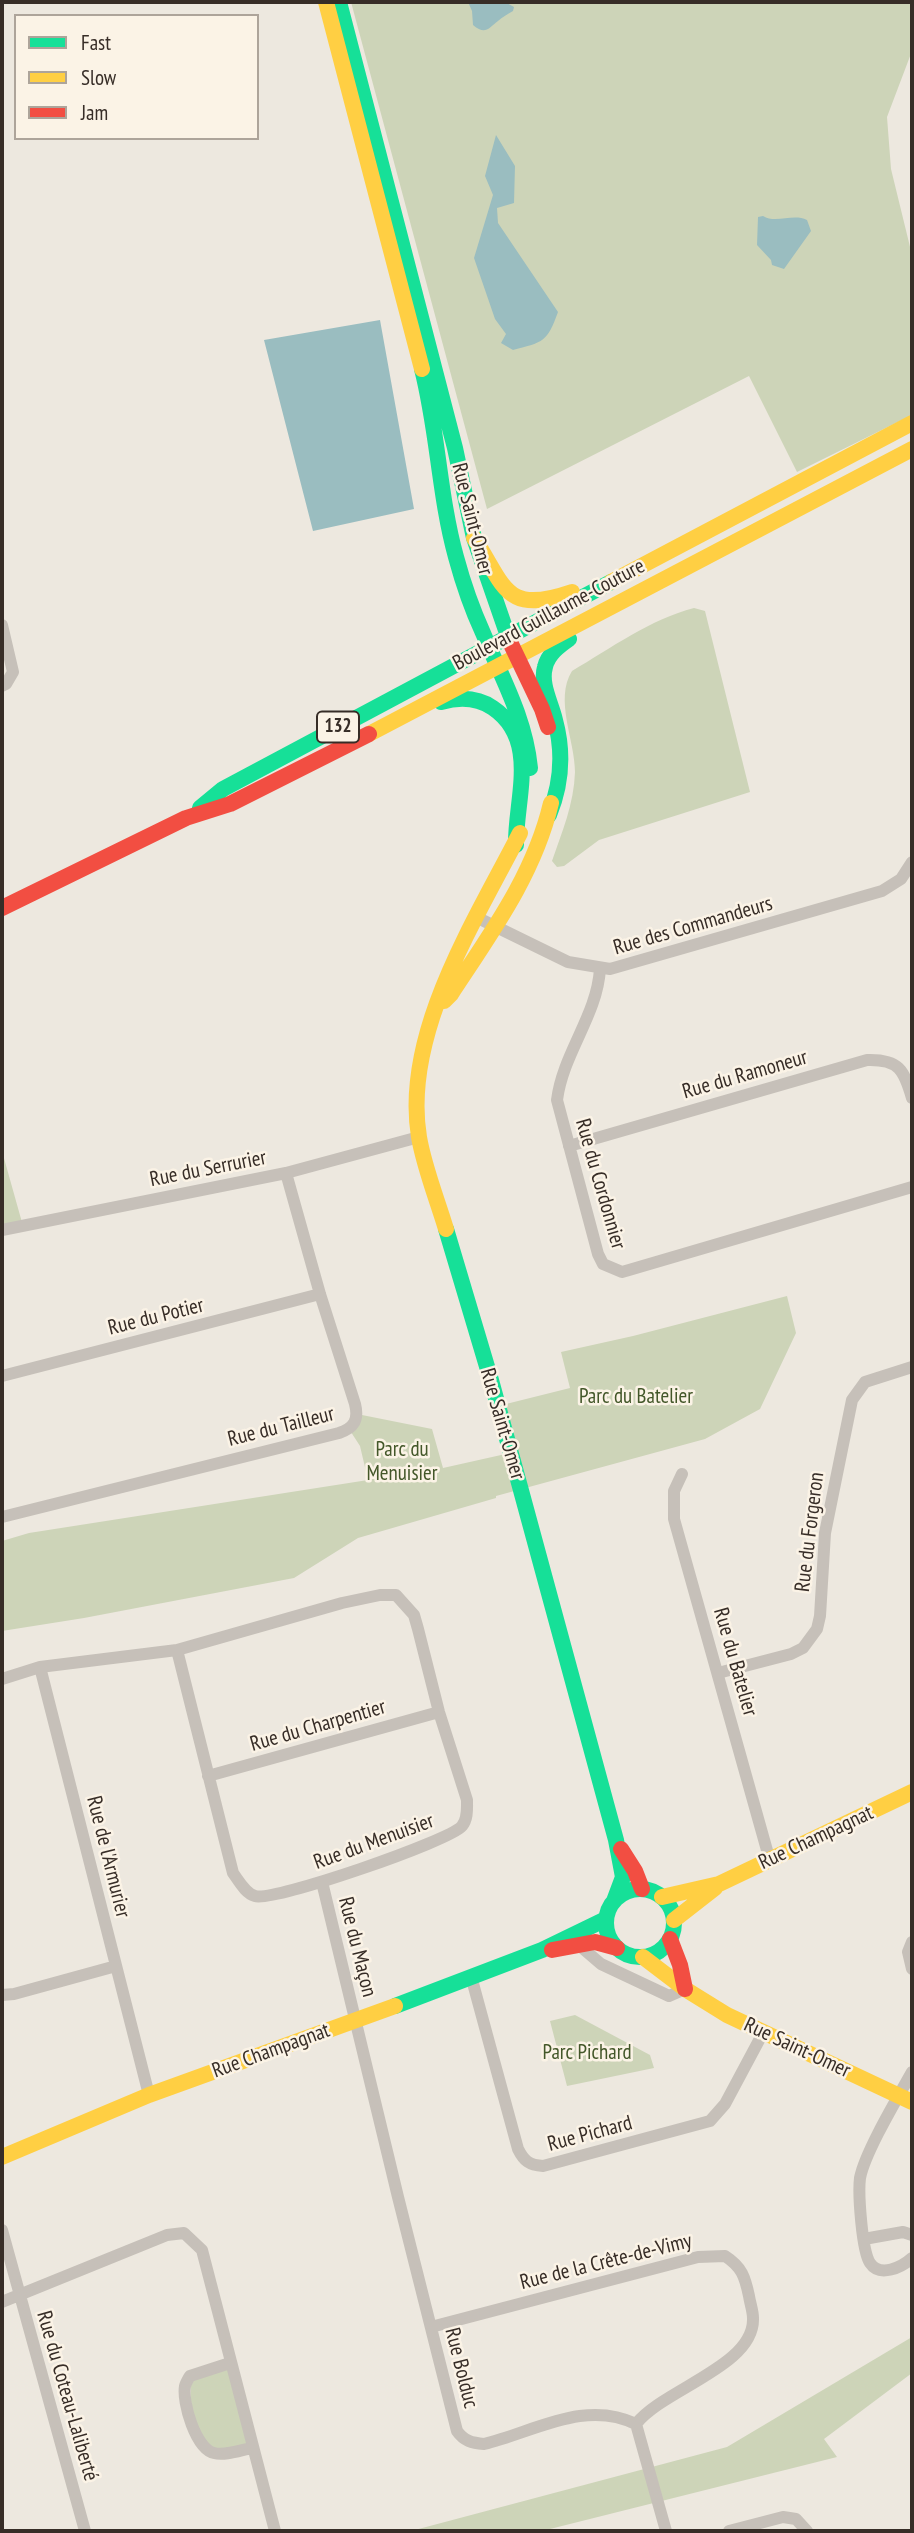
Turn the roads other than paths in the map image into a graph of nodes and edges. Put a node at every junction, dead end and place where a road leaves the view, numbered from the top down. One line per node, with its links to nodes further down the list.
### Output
1 (326, 2): 10 (street, Rue Saint-Omer)
2 (339, 2): 5 (street, Rue Saint-Omer)
3 (912, 424): 6 (street, Boulevard Guillaume-Couture / 132)
4 (912, 449): 7 (street, Boulevard Guillaume-Couture / 132)
5 (474, 538): 6 (street); 9 (street, Rue Saint-Omer)
6 (617, 579): 9 (street, Boulevard Guillaume-Couture / 132)
7 (627, 599): 11 (street, Boulevard Guillaume-Couture / 132); 16 (street)
8 (2, 625): 13 (street)
9 (508, 637): 10 (street, Boulevard Guillaume-Couture / 132); 11 (street, Rue Saint-Omer)
10 (489, 647): 12 (street, Rue Saint-Omer); 15 (street, Boulevard Guillaume-Couture / 132)
11 (517, 656): 12 (street, Boulevard Guillaume-Couture / 132); 16 (street, Rue Saint-Omer)
12 (499, 665): 14 (street, Boulevard Guillaume-Couture / 132); 17 (street, Rue Saint-Omer)
13 (2, 686)
14 (400, 717): 15 (street, Boulevard Guillaume-Couture / 132); 17 (street)
15 (191, 815): 20 (street, Boulevard Guillaume-Couture / 132)
16 (549, 815): 22 (street, Rue Saint-Omer)
17 (516, 845): 21 (street, Rue Saint-Omer)
18 (912, 862): 19 (street, Rue des Commandeurs)
19 (906, 882): 23 (street, Rue des Commandeurs)
20 (2, 908)
21 (478, 918): 22 (street, Rue des Commandeurs); 24 (street, Rue Saint-Omer)
22 (494, 926): 23 (street, Rue des Commandeurs); 24 (street, Rue Saint-Omer)
23 (600, 969): 27 (street, Rue du Cordonnier)
24 (438, 1007): 26 (street, Rue Saint-Omer)
25 (912, 1098): 27 (street, Rue du Ramoneur)
26 (419, 1137): 28 (street, Rue du Serrurier); 43 (street, Rue Saint-Omer)
27 (569, 1146): 29 (street, Rue du Cordonnier)
28 (286, 1173): 30 (street, Rue du Serrurier); 31 (street, Rue du Tailleur)
29 (912, 1187)
30 (2, 1230)
31 (320, 1294): 33 (street, Rue du Potier); 35 (street, Rue du Tailleur)
32 (912, 1367): 38 (street, Rue du Forgeron)
33 (2, 1376)
34 (682, 1474): 38 (street, Rue du Batelier)
35 (2, 1517)
36 (177, 1650): 37 (street, Rue du Menuisier); 40 (street, Rue du Menuisier); 41 (street, Rue du Menuisier)
37 (40, 1667): 39 (street); 58 (street, Rue de l'Armurier)
38 (718, 1673): 44 (street, Rue du Batelier)
39 (2, 1679)
40 (439, 1712): 41 (street, Rue du Charpentier); 45 (street, Rue du Menuisier)
41 (208, 1776): 45 (street, Rue du Menuisier)
42 (912, 1793): 44 (street, Rue Champagnat)
43 (616, 1840): 47 (street, Rue Saint-Omer); 49 (street, Rue Saint-Omer)
44 (770, 1860): 46 (street, Rue Champagnat)
45 (322, 1882): 63 (street, Rue du Maçon)
46 (719, 1884): 48 (street, Rue Champagnat); 51 (street, Rue Champagnat)
47 (642, 1889): 48 (street); 49 (street)
48 (662, 1897): 51 (street)
49 (614, 1901): 50 (street)
50 (606, 1919): 55 (street); 56 (street, Rue Champagnat)
51 (674, 1920): 52 (street)
52 (670, 1939): 57 (street); 61 (street)
53 (912, 1942): 59 (street)
54 (580, 1946): 55 (street, Rue Champagnat); 56 (street, Rue Champagnat); 61 (street)
55 (617, 1948): 57 (street)
56 (542, 1950): 60 (street, Rue Champagnat)
57 (643, 1956): 61 (street, Rue Saint-Omer)
58 (116, 1966): 62 (street); 66 (street, Rue de l'Armurier)
59 (912, 1969)
60 (471, 1976): 63 (street, Rue Champagnat); 64 (street, Rue Pichard)
61 (685, 1989): 64 (street, Rue Saint-Omer)
62 (2, 1996)
63 (356, 2021): 66 (street, Rue Champagnat); 75 (street, Rue Bolduc)
64 (764, 2031): 67 (street, Rue Saint-Omer)
65 (912, 2073): 67 (street)
66 (149, 2095): 68 (street, Rue Champagnat)
67 (905, 2099): 71 (street)
68 (2, 2157)
69 (2, 2230): 73 (street)
70 (912, 2235): 71 (street)
71 (864, 2239): 72 (street)
72 (912, 2258)
73 (18, 2295): 74 (street); 76 (street, Rue du Coteau-Laliberté); 79 (street, Rue du Coteau-Laliberté)
74 (2, 2302)
75 (431, 2327): 77 (street, Rue Bolduc); 77 (street, Rue de la Crête-de-Vimy)
76 (230, 2363): 78 (street, Rue du Coteau-Laliberté); 78 (street)
77 (636, 2424): 81 (street)
78 (252, 2448): 80 (street, Rue du Coteau-Laliberté)
79 (85, 2531)
80 (275, 2531)
81 (666, 2531)
82 (729, 2531): 83 (street)
83 (807, 2531)

